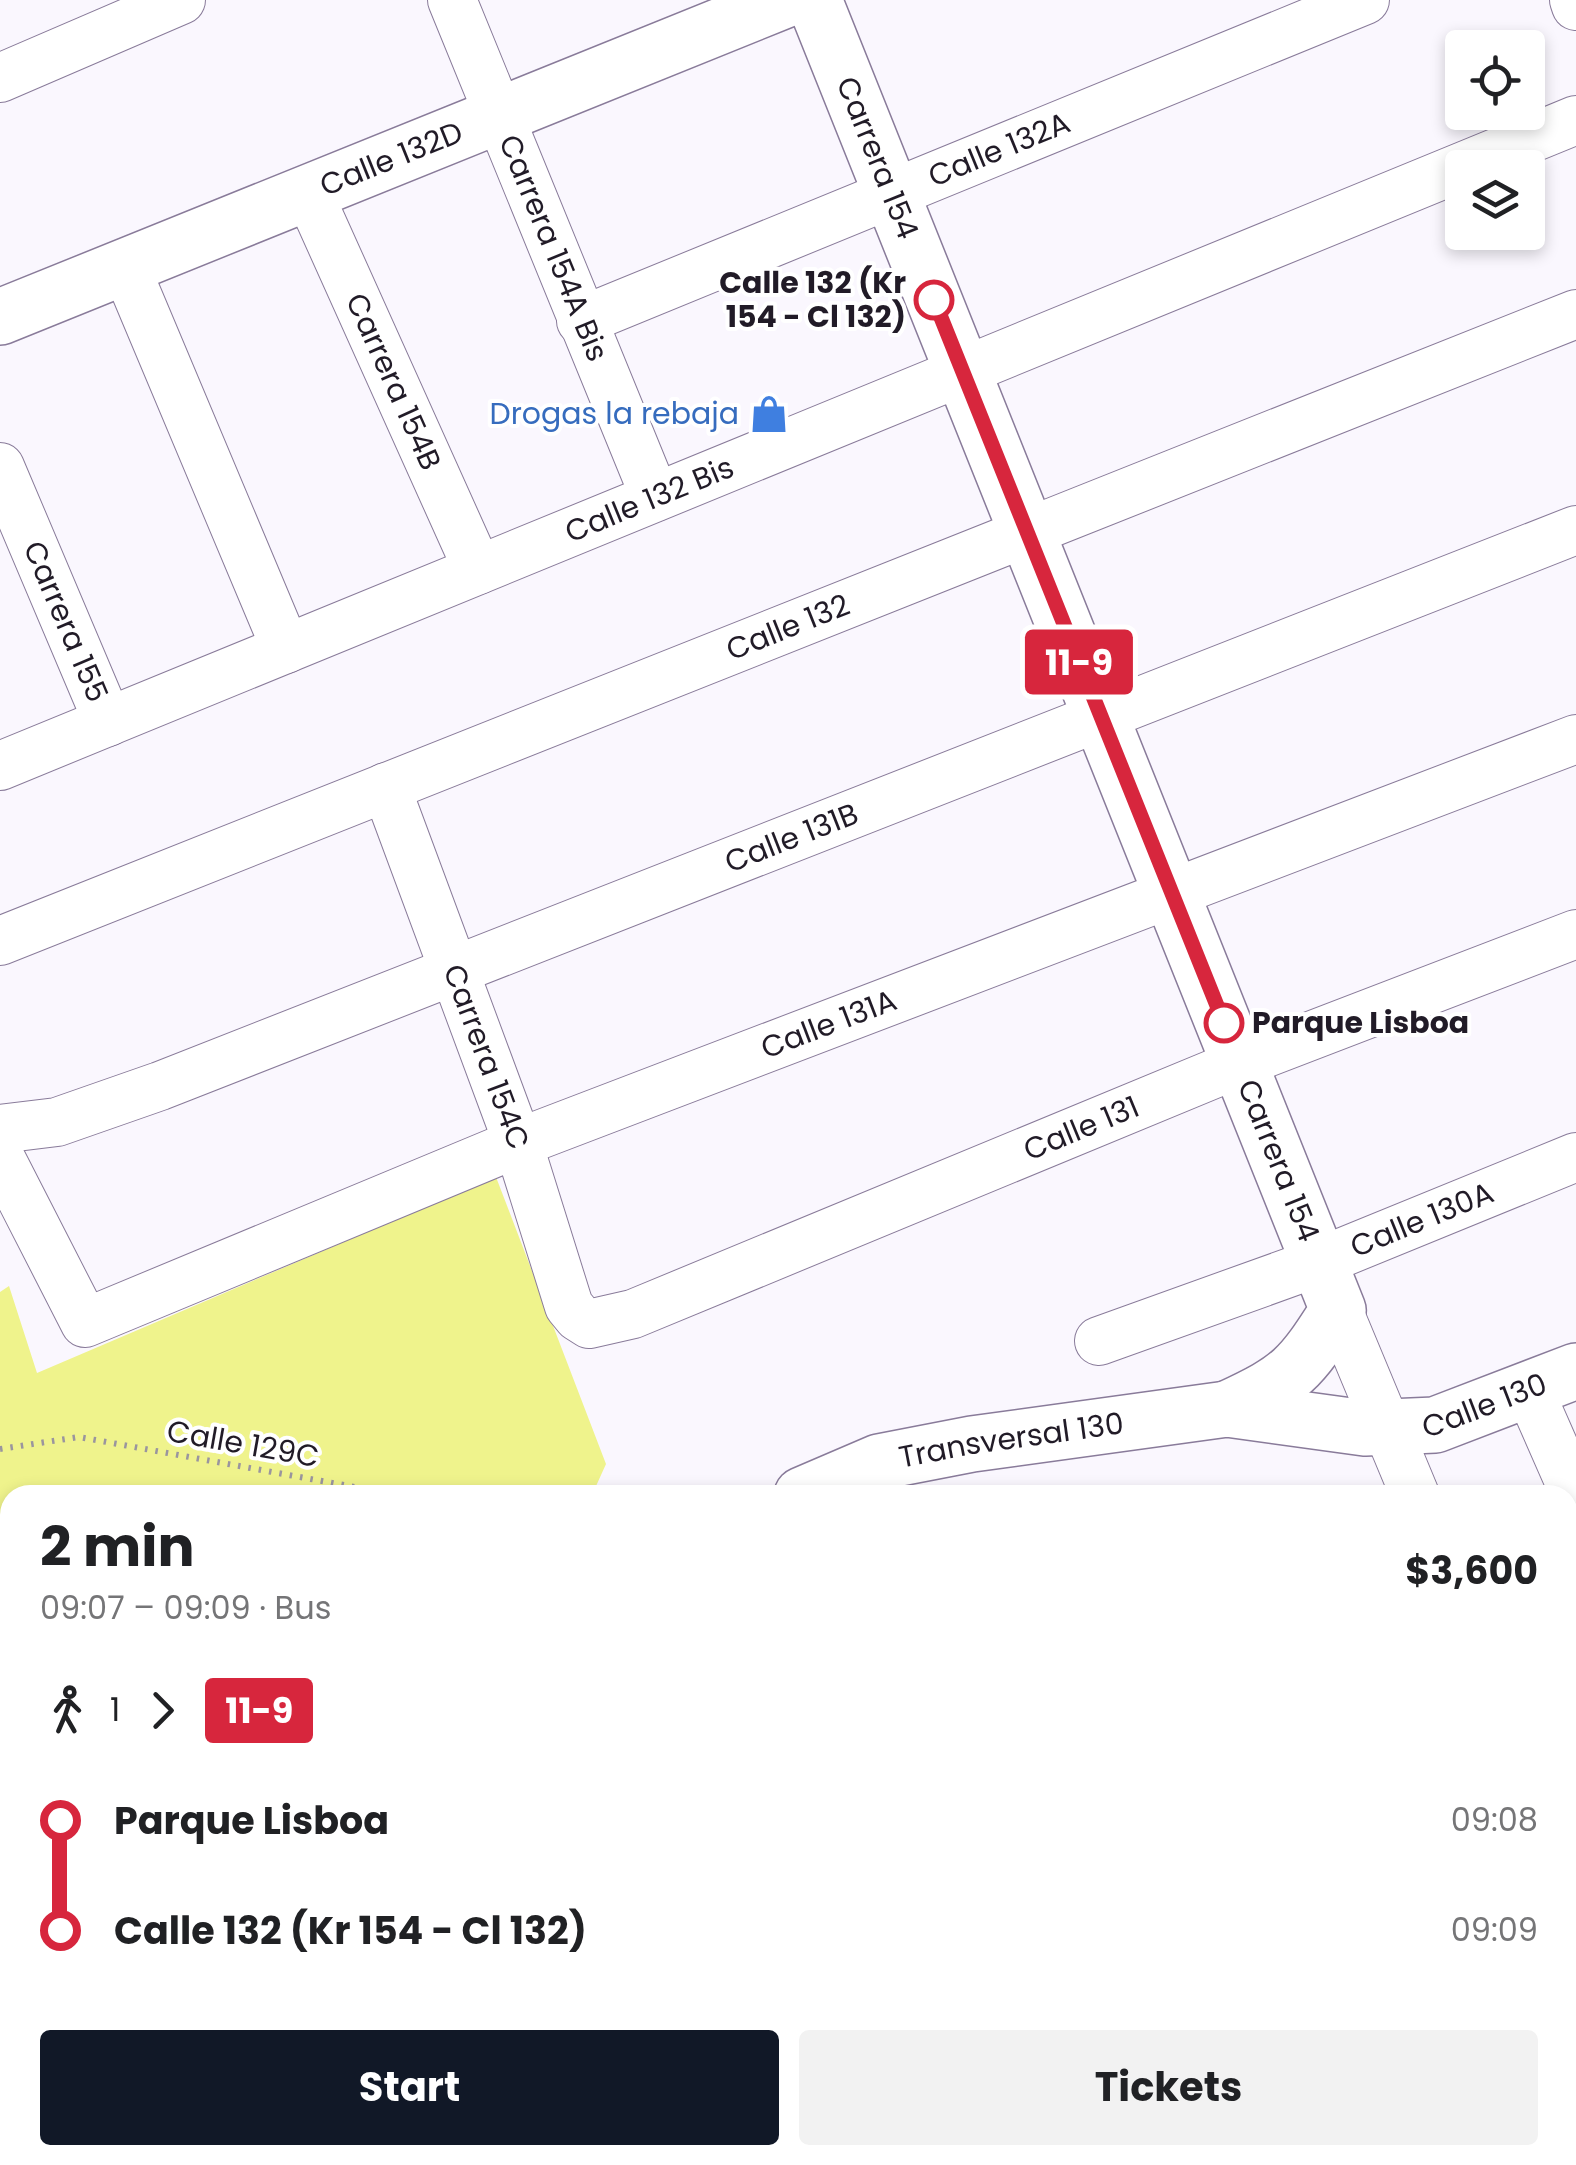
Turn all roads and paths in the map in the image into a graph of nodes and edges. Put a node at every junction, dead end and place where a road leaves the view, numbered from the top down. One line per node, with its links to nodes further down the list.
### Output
1 (181, 0): 6 (street)
2 (452, 0): 7 (street, Carrera 154A Bis)
3 (785, 0): 7 (main road, Calle 132D)
4 (814, 0): 10 (main road, Carrera 154)
5 (1365, 0): 10 (street, Calle 132A)
6 (0, 78)
7 (499, 116): 9 (main road, Calle 132D); 14 (street, Carrera 154A Bis)
8 (1576, 120): 15 (street, Calle 132 Bis)
9 (308, 192): 11 (main road, Calle 132D); 20 (street, Carrera 154B)
10 (892, 194): 14 (street, Calle 132A); 15 (main road, Carrera 154)
11 (126, 266): 13 (main road, Calle 132D); 21 (street)
12 (1576, 314): 19 (street, Calle 132)
13 (0, 317)
14 (581, 321): 17 (street, Carrera 154A Bis)
15 (962, 372): 17 (street, Calle 132 Bis); 19 (main road, Carrera 154)
16 (0, 467): 23 (street, Carrera 155)
17 (655, 498): 20 (street, Calle 132 Bis)
18 (1576, 530): 22 (street, Calle 131B)
19 (1027, 532): 22 (main road, Carrera 154); 26 (street, Calle 132)
20 (478, 570): 21 (street, Calle 132 Bis)
21 (286, 649): 23 (street, Calle 132 Bis)
22 (1101, 715): 27 (main road, Carrera 154); 30 (street, Calle 131B)
23 (108, 722): 25 (street, Calle 132 Bis)
24 (1576, 739): 27 (street, Calle 131A)
25 (0, 766)
26 (386, 787): 29 (street, Calle 132); 30 (street, Carrera 154C)
27 (1171, 892): 31 (main road, Carrera 154); 33 (street, Calle 131A)
28 (1576, 934): 31 (street, Calle 131)
29 (0, 940)
30 (454, 970): 32 (street, Calle 131B); 33 (street, Carrera 154C)
31 (1240, 1063): 36 (main road, Carrera 154); 37 (street, Calle 131)
32 (0, 1129)
33 (518, 1143): 34 (street, Calle 131A); 37 (street, Carrera 154C)
34 (0, 1157)
35 (1576, 1158): 36 (street, Calle 130A)
36 (1329, 1286): 38 (street, Calle 130A); 40 (main road, Transversal 130); 41 (street, Carrera 154)
37 (588, 1324)
38 (1099, 1342)
39 (1552, 1380): 41 (main road, Calle 130); 46 (street)
40 (1227, 1408): 41 (main road, Transversal 130); 44 (main road, Transversal 130)
41 (1386, 1429): 45 (street, Carrera 154)
42 (0, 1449): 43 (path, Calle 129C)
43 (344, 1485)
44 (825, 1485)
45 (1411, 1485)
46 (1573, 1485)

